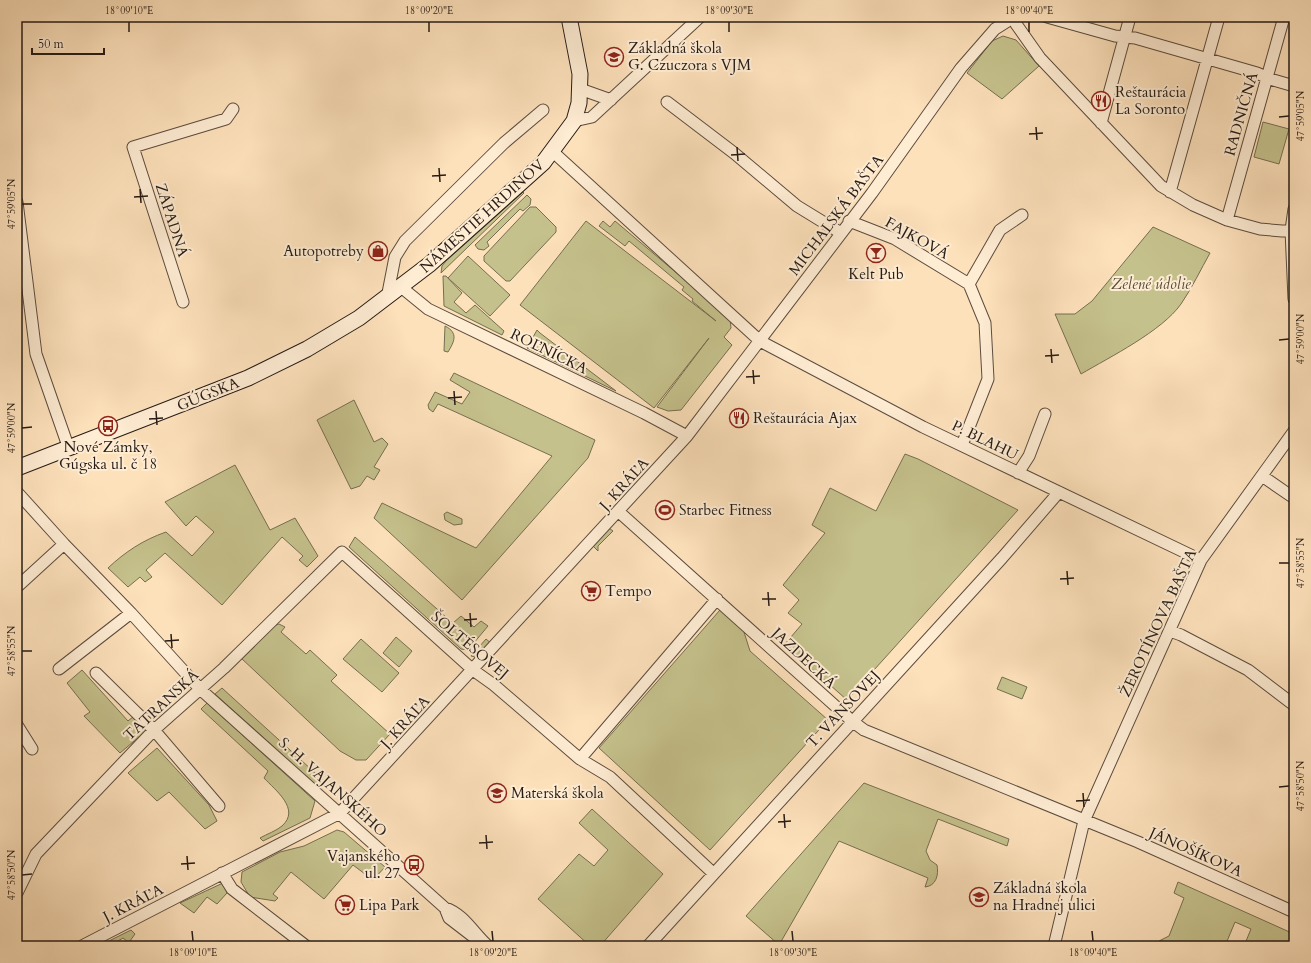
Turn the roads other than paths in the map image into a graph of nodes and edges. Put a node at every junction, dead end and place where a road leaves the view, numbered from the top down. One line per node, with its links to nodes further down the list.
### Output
1 (569, 17): 12 (main road)
2 (700, 17): 13 (street)
3 (1014, 17): 18 (street); 25 (street, MICHALSKÁ BAŠTA)
4 (1047, 17): 8 (street)
5 (1130, 17): 8 (street)
6 (1219, 17): 9 (street)
7 (1284, 17): 10 (street, RADNIČNÁ)
8 (1124, 38): 9 (street); 18 (street)
9 (1206, 59): 10 (street); 20 (street)
10 (1267, 78): 11 (street); 24 (street, RADNIČNÁ)
11 (1294, 86)
12 (580, 89): 13 (street); 17 (main road)
13 (611, 100): 17 (street)
14 (667, 102): 27 (street)
15 (233, 109): 33 (street, ZÁPADNÁ)
16 (543, 110): 31 (street, NÁMESTIE HRDINOV)
17 (574, 121): 19 (main road)
18 (1101, 123): 20 (street)
19 (552, 151): 30 (main road, NÁMESTIE HRDINOV); 34 (street, NÁMESTIE HRDINOV)
20 (1170, 192): 24 (street)
21 (17, 202): 28 (street)
22 (1294, 209): 26 (street)
23 (1022, 215): 29 (street)
24 (1226, 220): 26 (street)
25 (849, 221): 27 (street, MICHALSKÁ BAŠTA); 29 (street, FAJKOVÁ)
26 (1292, 230): 32 (street)
27 (841, 233): 34 (street, MICHALSKÁ BAŠTA)
28 (22, 283): 39 (street)
29 (969, 284): 38 (street)
30 (401, 287): 31 (main road, NÁMESTIE HRDINOV); 37 (street, ROĽNÍCKA)
31 (387, 298): 39 (main road, GÚGSKA)
32 (1294, 299)
33 (182, 302)
34 (760, 341): 37 (street, MICHALSKÁ BAŠTA); 38 (street, P. BLAHU)
35 (1045, 414): 41 (street)
36 (1294, 431): 42 (street, ŽEROTÍNOVA BAŠTA)
37 (687, 436): 46 (street, J. KRÁĽA)
38 (962, 445): 41 (street, P. BLAHU)
39 (69, 449): 40 (main road, GÚGSKA)
40 (17, 468)
41 (1018, 473): 44 (street, P. BLAHU)
42 (1262, 476): 45 (street); 49 (street, ŽEROTÍNOVA BAŠTA)
43 (17, 492): 47 (street, S. H. VAJANSKÉHO)
44 (1059, 492): 49 (street, P. BLAHU); 59 (street, T. VANSOVEJ)
45 (1294, 498)
46 (619, 512): 51 (street, JAZDECKÁ); 55 (street, J. KRÁĽA)
47 (64, 544): 50 (street); 52 (street, S. H. VAJANSKÉHO)
48 (342, 552): 55 (street, ŠOLTÉSOVEJ); 57 (street, TATRANSKÁ)
49 (1201, 560): 53 (street, ŽEROTÍNOVA BAŠTA)
50 (17, 587)
51 (716, 599): 59 (street, JAZDECKÁ); 63 (street)
52 (130, 613): 54 (street); 57 (street, S. H. VAJANSKÉHO)
53 (1170, 631): 58 (street); 66 (street, ŽEROTÍNOVA BAŠTA)
54 (59, 669)
55 (473, 670): 63 (street, ŠOLTÉSOVEJ); 65 (street, J. KRÁĽA)
56 (96, 673): 61 (street)
57 (200, 689): 61 (street, TATRANSKÁ); 65 (street, S. H. VAJANSKÉHO)
58 (1294, 705)
59 (852, 721): 66 (street, JAZDECKÁ); 68 (street, T. VANSOVEJ)
60 (17, 724): 62 (street)
61 (154, 730): 64 (street); 69 (street, TATRANSKÁ)
62 (32, 749)
63 (580, 760): 68 (street, ŠOLTÉSOVEJ)
64 (219, 806)
65 (340, 813): 67 (street, J. KRÁĽA); 71 (street, S. H. VAJANSKÉHO)
66 (1084, 821): 70 (street, JÁNOŠÍKOVA); 75 (street, ŽEROTÍNOVA BAŠTA)
67 (222, 873): 72 (street, J. KRÁĽA); 73 (street)
68 (713, 874): 74 (street, T. VANSOVEJ)
69 (17, 893)
70 (1294, 912)
71 (484, 943)
72 (82, 946)
73 (306, 946)
74 (648, 946)
75 (1054, 946)

